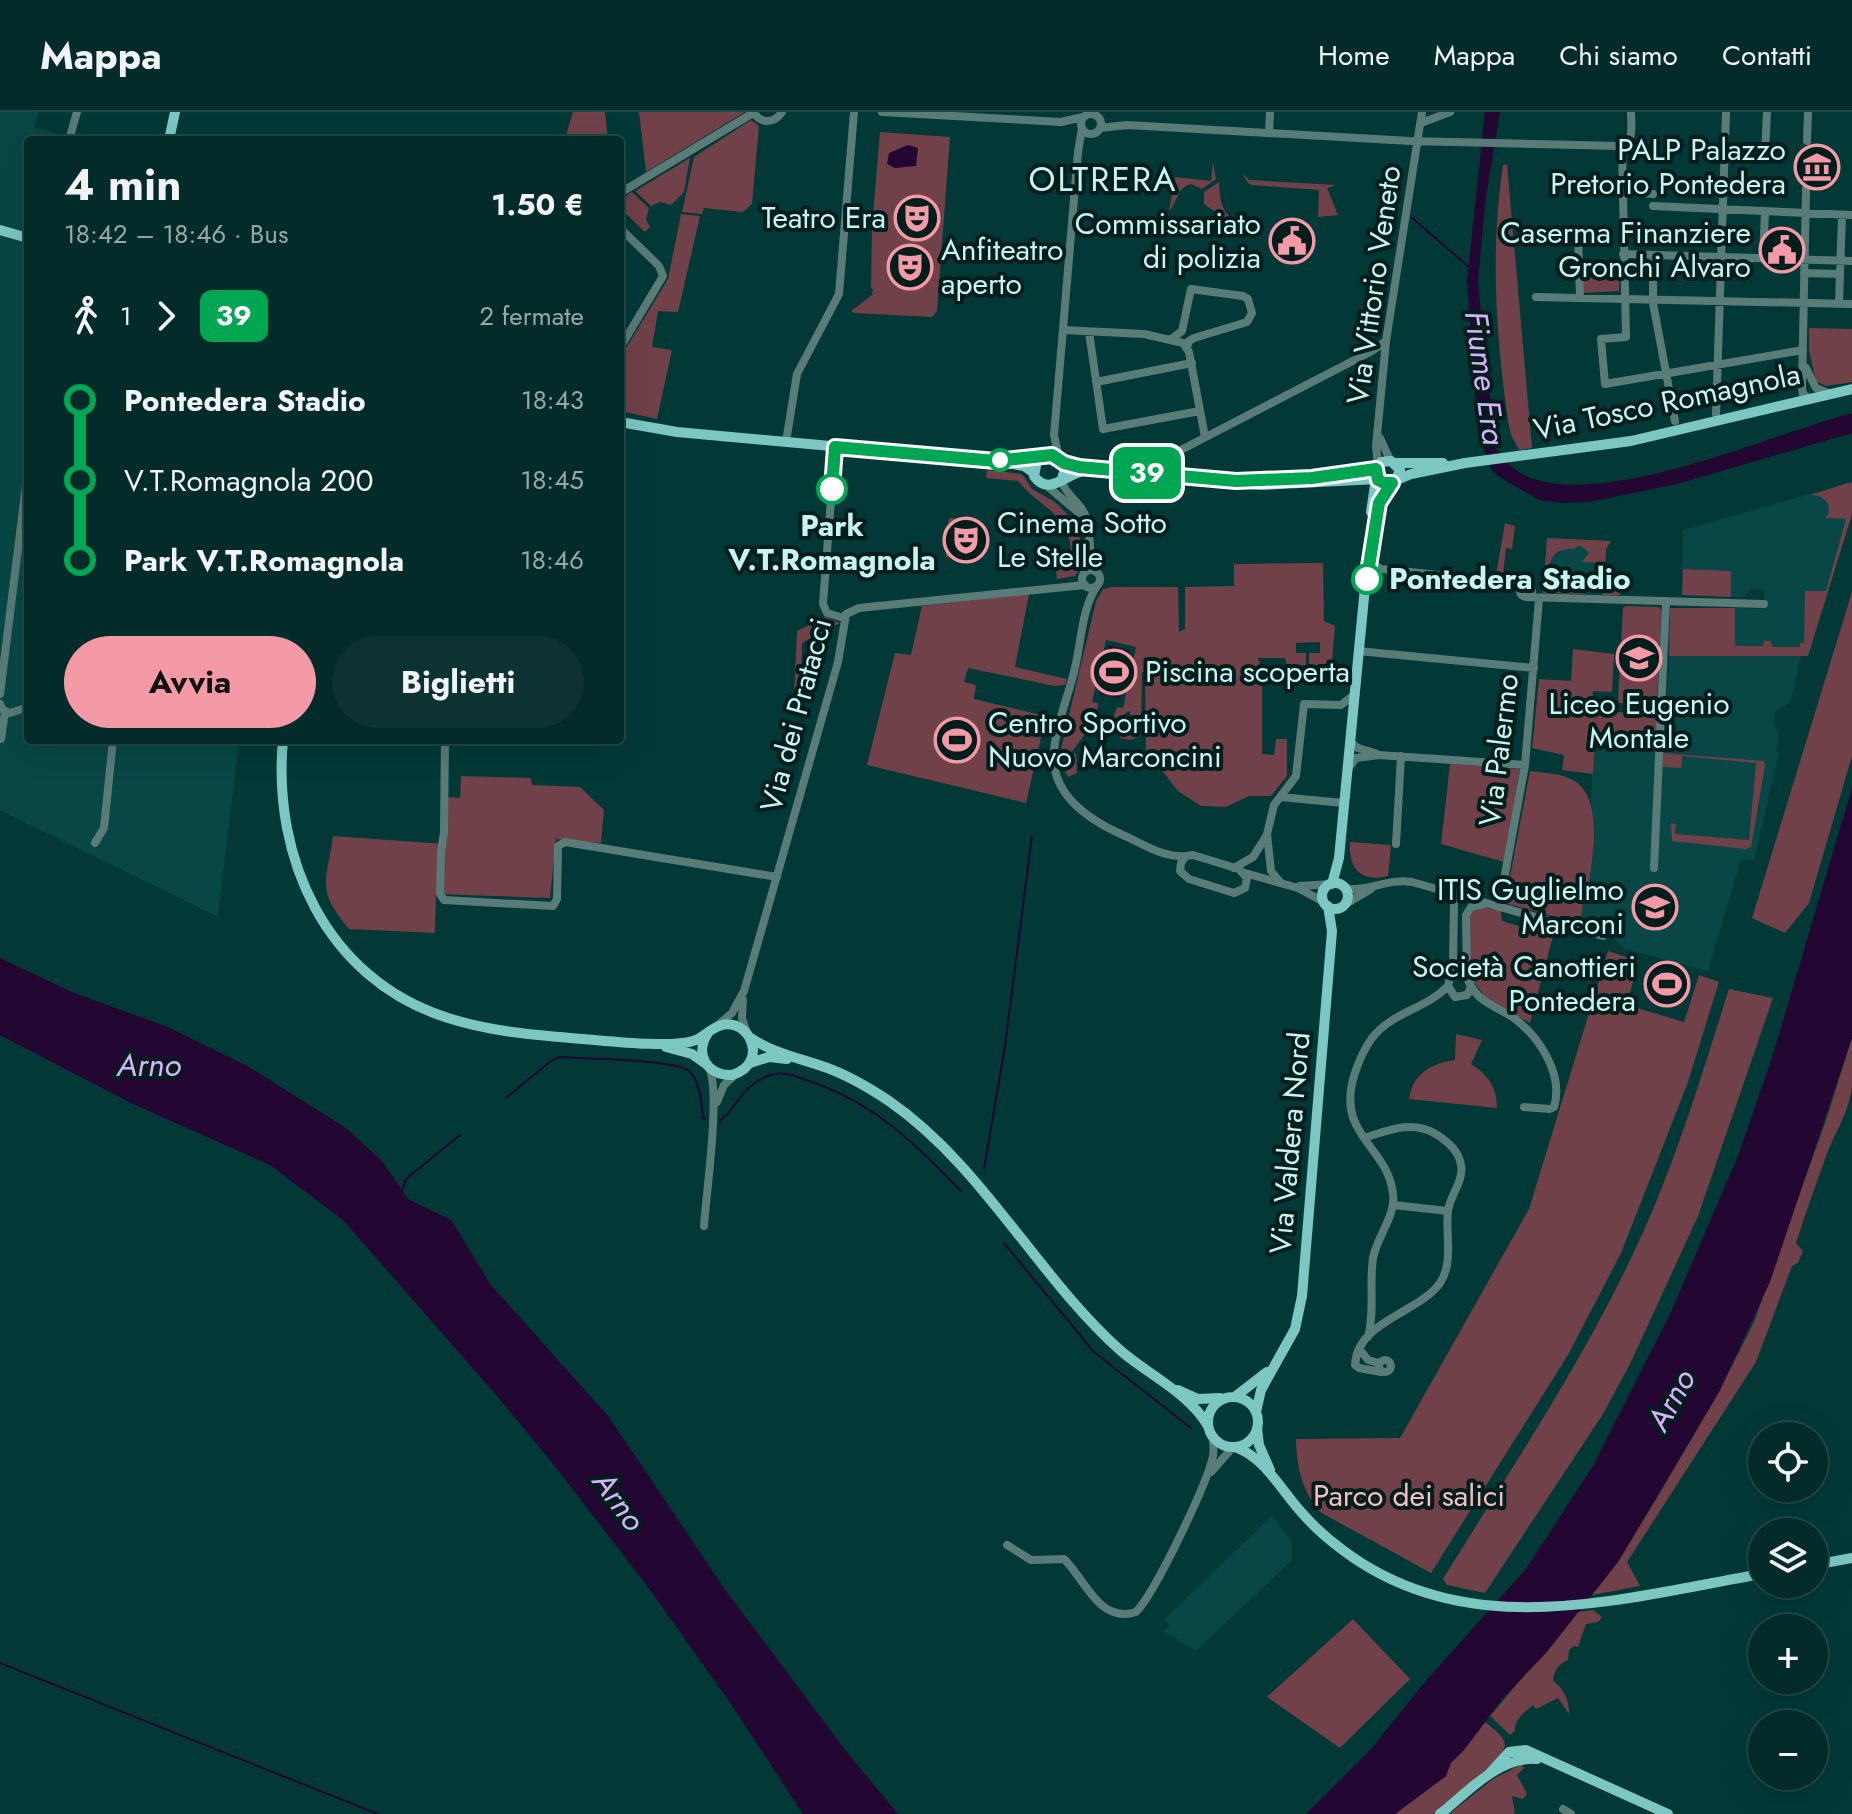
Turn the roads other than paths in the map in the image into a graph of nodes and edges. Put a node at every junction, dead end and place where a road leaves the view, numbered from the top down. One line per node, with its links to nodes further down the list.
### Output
1 (77, 112): 21 (street)
2 (175, 112): 22 (main road)
3 (753, 112): 4 (street); 29 (street)
4 (782, 112)
5 (854, 112): 83 (street)
6 (882, 112): 14 (street)
7 (1270, 112): 19 (street)
8 (1422, 112): 18 (street)
9 (1450, 112): 18 (street)
10 (1631, 112): 25 (street)
11 (1726, 112): 33 (street)
12 (1767, 112): 26 (street)
13 (1808, 112): 24 (street)
14 (917, 113): 15 (street)
15 (982, 115): 17 (street)
16 (1100, 119): 17 (street); 19 (street); 20 (street)
17 (1084, 120): 20 (street); 27 (street)
18 (1421, 123): 23 (street)
19 (1269, 133): 23 (street)
20 (1092, 134): 27 (street)
21 (70, 136)
22 (170, 136)
23 (1418, 141): 25 (street, Via Vittorio Veneto); 64 (street, Via Vittorio Veneto)
24 (1807, 141)
25 (1622, 146): 30 (street)
26 (1765, 152)
27 (1077, 161): 59 (street)
28 (1806, 189): 35 (street)
29 (624, 191)
30 (1622, 191): 31 (street); 42 (street)
31 (1653, 194)
32 (1653, 206): 33 (street)
33 (1723, 210): 34 (street); 44 (street)
34 (1765, 212): 35 (street); 45 (street)
35 (1805, 213): 36 (street); 46 (street)
36 (1842, 215): 37 (street); 47 (street)
37 (1852, 215)
38 (0, 230): 41 (main road)
39 (624, 232): 63 (street)
40 (1578, 233): 52 (street)
41 (24, 237)
42 (1623, 254): 43 (street); 53 (street)
43 (1653, 255): 44 (street); 54 (street)
44 (1721, 258): 45 (street); 55 (street)
45 (1763, 259): 46 (street)
46 (1804, 260): 47 (street); 49 (street)
47 (1840, 261): 48 (street); 50 (street)
48 (1852, 261)
49 (1804, 273): 50 (street); 56 (street)
50 (1839, 274): 57 (street)
51 (1536, 297): 52 (street)
52 (1580, 297): 53 (street)
53 (1624, 297): 54 (street); 69 (street)
54 (1652, 298): 55 (street); 69 (street)
55 (1720, 300): 56 (street); 68 (street)
56 (1803, 302): 57 (street); 66 (street)
57 (1839, 304): 58 (street)
58 (1852, 304)
59 (1063, 330): 61 (street); 81 (street)
60 (1182, 331): 62 (street); 65 (street); 65 (street)
61 (1089, 332): 62 (street); 71 (street)
62 (1170, 340): 65 (street)
63 (624, 341)
64 (1386, 341): 80 (street, Via Vittorio Veneto); 82 (street)
65 (1190, 343): 67 (street)
66 (1803, 355): 68 (street); 70 (street)
67 (1192, 363): 71 (street); 76 (street)
68 (1717, 365): 69 (street); 77 (street)
69 (1665, 374): 78 (street)
70 (1805, 379): 73 (street); 74 (street); 75 (street)
71 (1096, 382): 76 (street)
72 (1852, 389): 73 (main road, Via Tosco Romagnola)
73 (1830, 394): 74 (main road, Via Tosco Romagnola)
74 (1809, 398): 75 (main road, Via Tosco Romagnola)
75 (1789, 403): 92 (main road, Via Tosco Romagnola)
76 (1200, 411): 82 (street)
77 (1716, 414)
78 (1675, 421)
79 (624, 423): 83 (main road)
80 (1379, 430): 91 (street, Via Vittorio Veneto); 96 (street, Via Vittorio Veneto)
81 (1054, 435): 86 (street); 89 (street)
82 (1205, 437): 85 (street)
83 (786, 442): 84 (main road)
84 (835, 447): 90 (main road); 113 (street)
85 (1177, 452): 87 (street); 88 (street)
86 (1044, 456): 89 (main road); 90 (main road); 94 (main road)
87 (1158, 459): 93 (street); 95 (street)
88 (1168, 459): 95 (street); 97 (street)
89 (1061, 460): 93 (main road); 98 (main road)
90 (996, 461): 94 (main road)
91 (1393, 462): 92 (main road); 96 (main road); 99 (main road)
92 (1465, 463): 99 (main road, Via Tosco Romagnola)
93 (1115, 471): 95 (main road); 98 (main road)
94 (1034, 473): 100 (main road)
95 (1151, 473): 97 (main road)
96 (1378, 473): 97 (main road); 99 (main road); 108 (main road, Via Vittorio Veneto)
97 (1177, 476)
98 (1062, 480): 100 (main road); 102 (street)
99 (1395, 481): 104 (main road, Via Vittorio Veneto)
100 (1047, 486): 102 (street)
101 (24, 501): 116 (street)
102 (1087, 523): 103 (street)
103 (1090, 553): 105 (street); 106 (street)
104 (1371, 563): 108 (main road, Via Vittorio Veneto); 109 (street)
105 (1096, 572): 106 (street); 107 (street)
106 (1085, 581): 107 (street); 112 (street); 113 (street, Via dei Pratacci)
107 (1097, 586): 112 (street)
108 (1365, 587): 114 (main road, Via Vittorio Veneto)
109 (1531, 593): 110 (street); 115 (street, Via Palermo)
110 (1666, 601): 111 (street); 139 (street)
111 (1764, 604)
112 (1087, 612): 135 (street)
113 (844, 618): 142 (street, Via dei Pratacci)
114 (1358, 651): 115 (street); 118 (main road, Via Vittorio Veneto)
115 (1534, 668): 128 (street, Via Palermo)
116 (1, 684): 117 (street)
117 (0, 694)
118 (1354, 695): 122 (main road, Via Vittorio Veneto); 130 (street)
119 (24, 707): 120 (street)
120 (2, 708): 121 (street)
121 (1, 739)
122 (1350, 742): 126 (street); 129 (main road, Via Vittorio Veneto)
123 (113, 744): 133 (street)
124 (283, 744): 167 (main road)
125 (445, 744): 142 (street)
126 (1379, 755): 127 (street); 129 (street)
127 (1401, 756): 128 (street); 134 (street)
128 (1525, 765): 154 (street, Via Palermo)
129 (1348, 769): 131 (main road, Via Vittorio Veneto)
130 (1280, 797): 131 (street); 132 (street)
131 (1344, 803): 137 (main road, Via Vittorio Veneto)
132 (1267, 834): 138 (street); 143 (street)
133 (95, 843)
134 (1396, 844)
135 (1160, 852): 136 (street); 140 (street)
136 (1186, 856): 138 (street); 140 (street)
137 (1339, 858): 144 (main road, Via Vittorio Veneto); 147 (main road, Via Vittorio Veneto)
138 (1234, 868): 141 (street)
139 (1654, 868)
140 (1180, 871): 148 (street)
141 (1245, 873): 143 (street); 148 (street)
142 (777, 877): 161 (street, Via dei Pratacci)
143 (1278, 883): 146 (street); 148 (street)
144 (1332, 884): 146 (street); 147 (main road); 151 (main road)
145 (1376, 885): 147 (street); 149 (street); 153 (street)
146 (1291, 886): 151 (street)
147 (1345, 888): 153 (main road, Via Valdera Nord)
148 (1244, 890)
149 (1441, 891): 150 (street); 155 (street)
150 (1460, 896): 152 (street); 155 (street); 156 (street)
151 (1326, 904): 153 (main road); 157 (main road, Via Valdera Nord)
152 (1487, 904): 154 (street); 156 (street)
153 (1342, 906): 157 (main road, Via Valdera Nord)
154 (1499, 907): 158 (street)
155 (1453, 909): 160 (street)
156 (1465, 919): 159 (street)
157 (1332, 931): 181 (main road, Via Valdera Nord)
158 (1603, 936)
159 (1468, 981): 160 (street); 162 (street); 164 (street)
160 (1449, 982): 162 (street); 163 (street)
161 (744, 991): 165 (street, Via dei Pratacci); 166 (street, Via dei Pratacci)
162 (1460, 998): 163 (street); 164 (street)
163 (1414, 1008): 174 (street)
164 (1501, 1011): 172 (street)
165 (711, 1030): 166 (main road); 167 (main road); 170 (main road)
166 (748, 1035): 168 (main road); 169 (main road)
167 (637, 1042): 170 (main road)
168 (804, 1061): 169 (main road); 183 (main road)
169 (750, 1063): 171 (main road)
170 (708, 1067): 171 (main road); 173 (street)
171 (736, 1074): 173 (street)
172 (1524, 1107)
173 (713, 1114): 177 (street)
174 (1364, 1138): 175 (street); 176 (street)
175 (1393, 1205): 176 (street); 178 (street)
176 (1448, 1211): 179 (street)
177 (704, 1226)
178 (1372, 1316): 179 (street); 180 (street)
179 (1385, 1322): 180 (street)
180 (1368, 1337): 182 (street)
181 (1282, 1355): 184 (main road); 185 (main road)
182 (1380, 1367)
183 (1162, 1382): 184 (main road); 186 (main road)
184 (1231, 1397): 185 (main road); 186 (main road)
185 (1256, 1412): 187 (main road)
186 (1208, 1426): 188 (main road)
187 (1257, 1428): 189 (main road); 191 (main road)
188 (1213, 1438): 189 (main road); 190 (street)
189 (1234, 1447): 190 (street); 191 (main road)
190 (1205, 1479): 192 (street)
191 (1276, 1482): 195 (main road)
192 (1007, 1545)
193 (1852, 1558): 194 (main road)
194 (1828, 1562)
195 (1748, 1576)
196 (1440, 1814): 197 (main road)
197 (1667, 1814)

